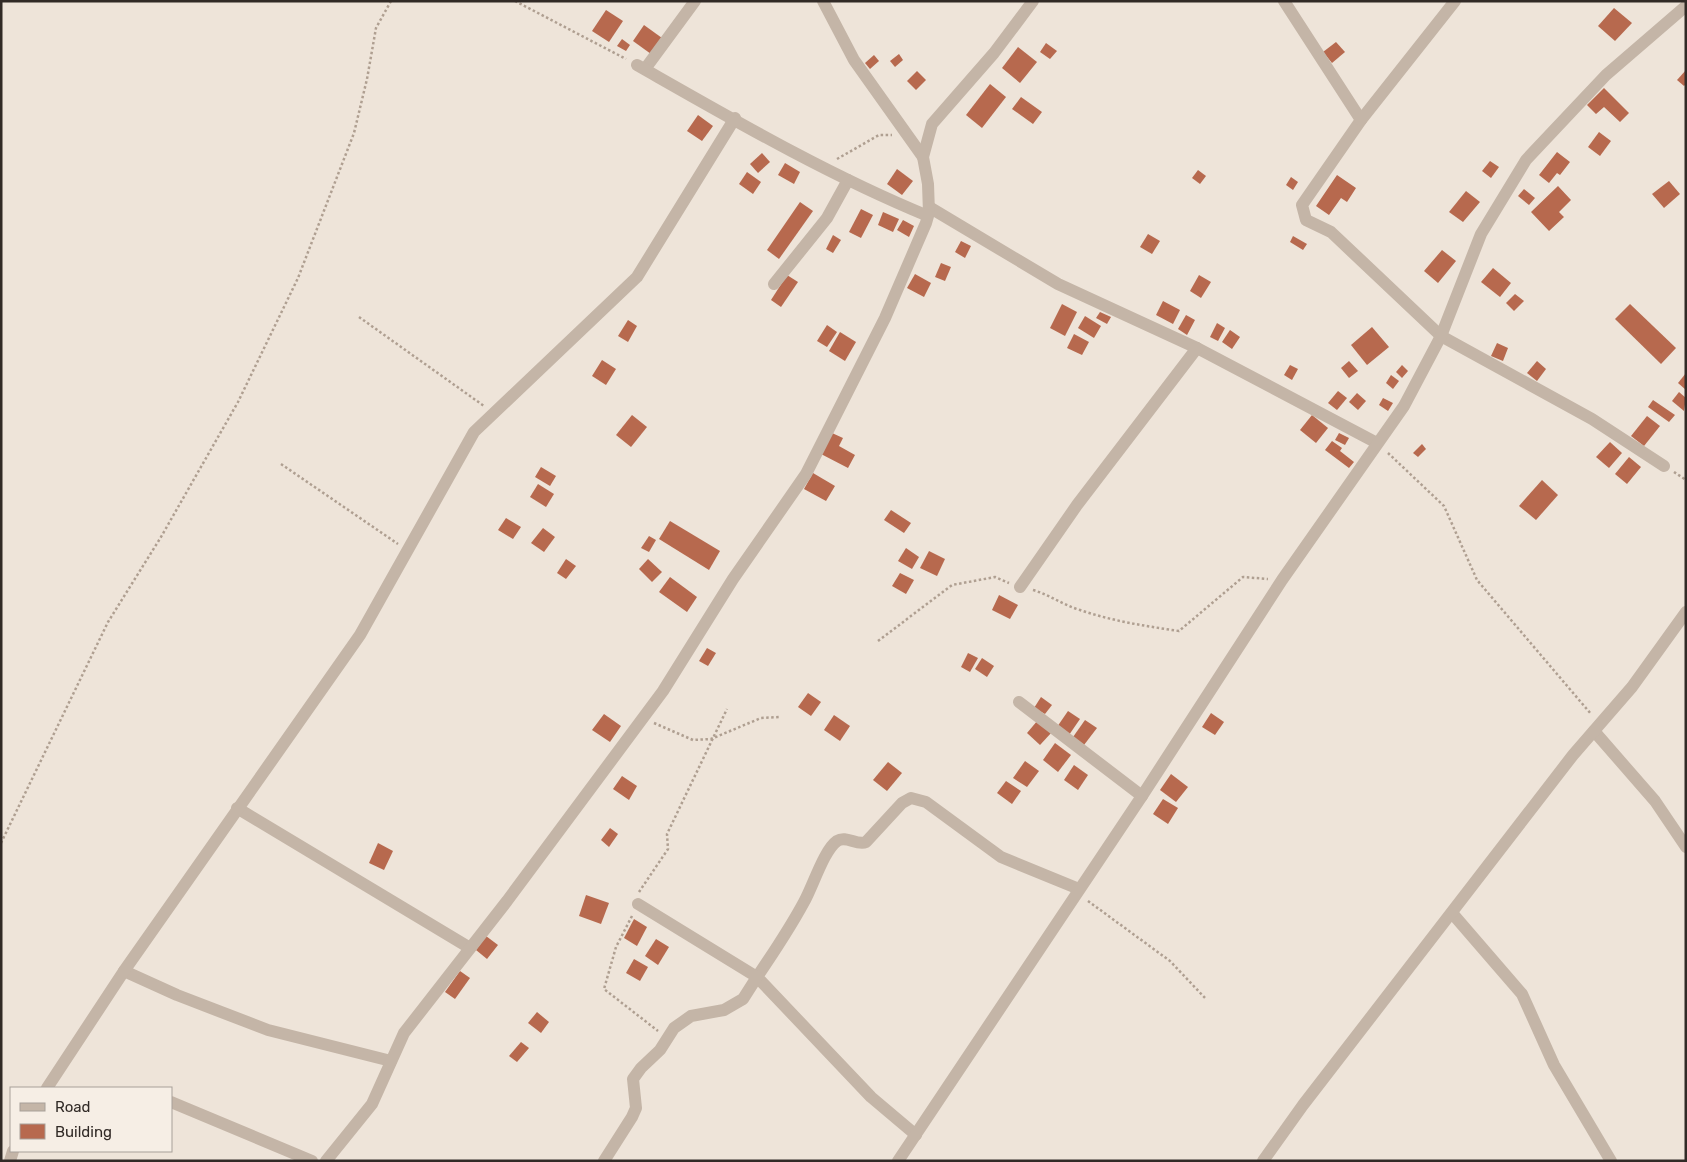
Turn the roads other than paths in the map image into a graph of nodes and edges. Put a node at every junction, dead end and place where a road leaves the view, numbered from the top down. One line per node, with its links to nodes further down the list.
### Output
1 (695, 1): 7 (street)
2 (823, 1): 9 (street)
3 (1033, 1): 9 (street)
4 (1284, 1): 8 (street)
5 (1455, 1): 8 (street)
6 (1686, 6): 13 (street)
7 (735, 118): 10 (street); 22 (street)
8 (1361, 120): 13 (street)
9 (923, 157): 11 (street)
10 (848, 180): 11 (street); 12 (street)
11 (929, 211): 14 (street); 27 (street)
12 (774, 284)
13 (1441, 336): 15 (street); 16 (street)
14 (1197, 348): 15 (street); 17 (street)
15 (1377, 443): 21 (street)
16 (1664, 466)
17 (1020, 587)
18 (1686, 612): 20 (street)
19 (1019, 702): 21 (street)
20 (1597, 728): 23 (street); 26 (street)
21 (1142, 796): 24 (street)
22 (237, 808): 27 (street); 28 (street)
23 (1686, 847)
24 (1077, 891): 29 (street); 33 (street)
25 (638, 904): 29 (street)
26 (1452, 913): 38 (street); 39 (street)
27 (470, 948): 30 (street)
28 (124, 971): 30 (street); 31 (street)
29 (757, 976): 33 (street); 36 (street)
30 (391, 1061): 35 (street)
31 (48, 1087)
32 (172, 1102): 34 (street)
33 (916, 1134): 37 (street)
34 (312, 1161)
35 (326, 1161)
36 (604, 1161)
37 (898, 1161)
38 (1264, 1161)
39 (1611, 1161)

